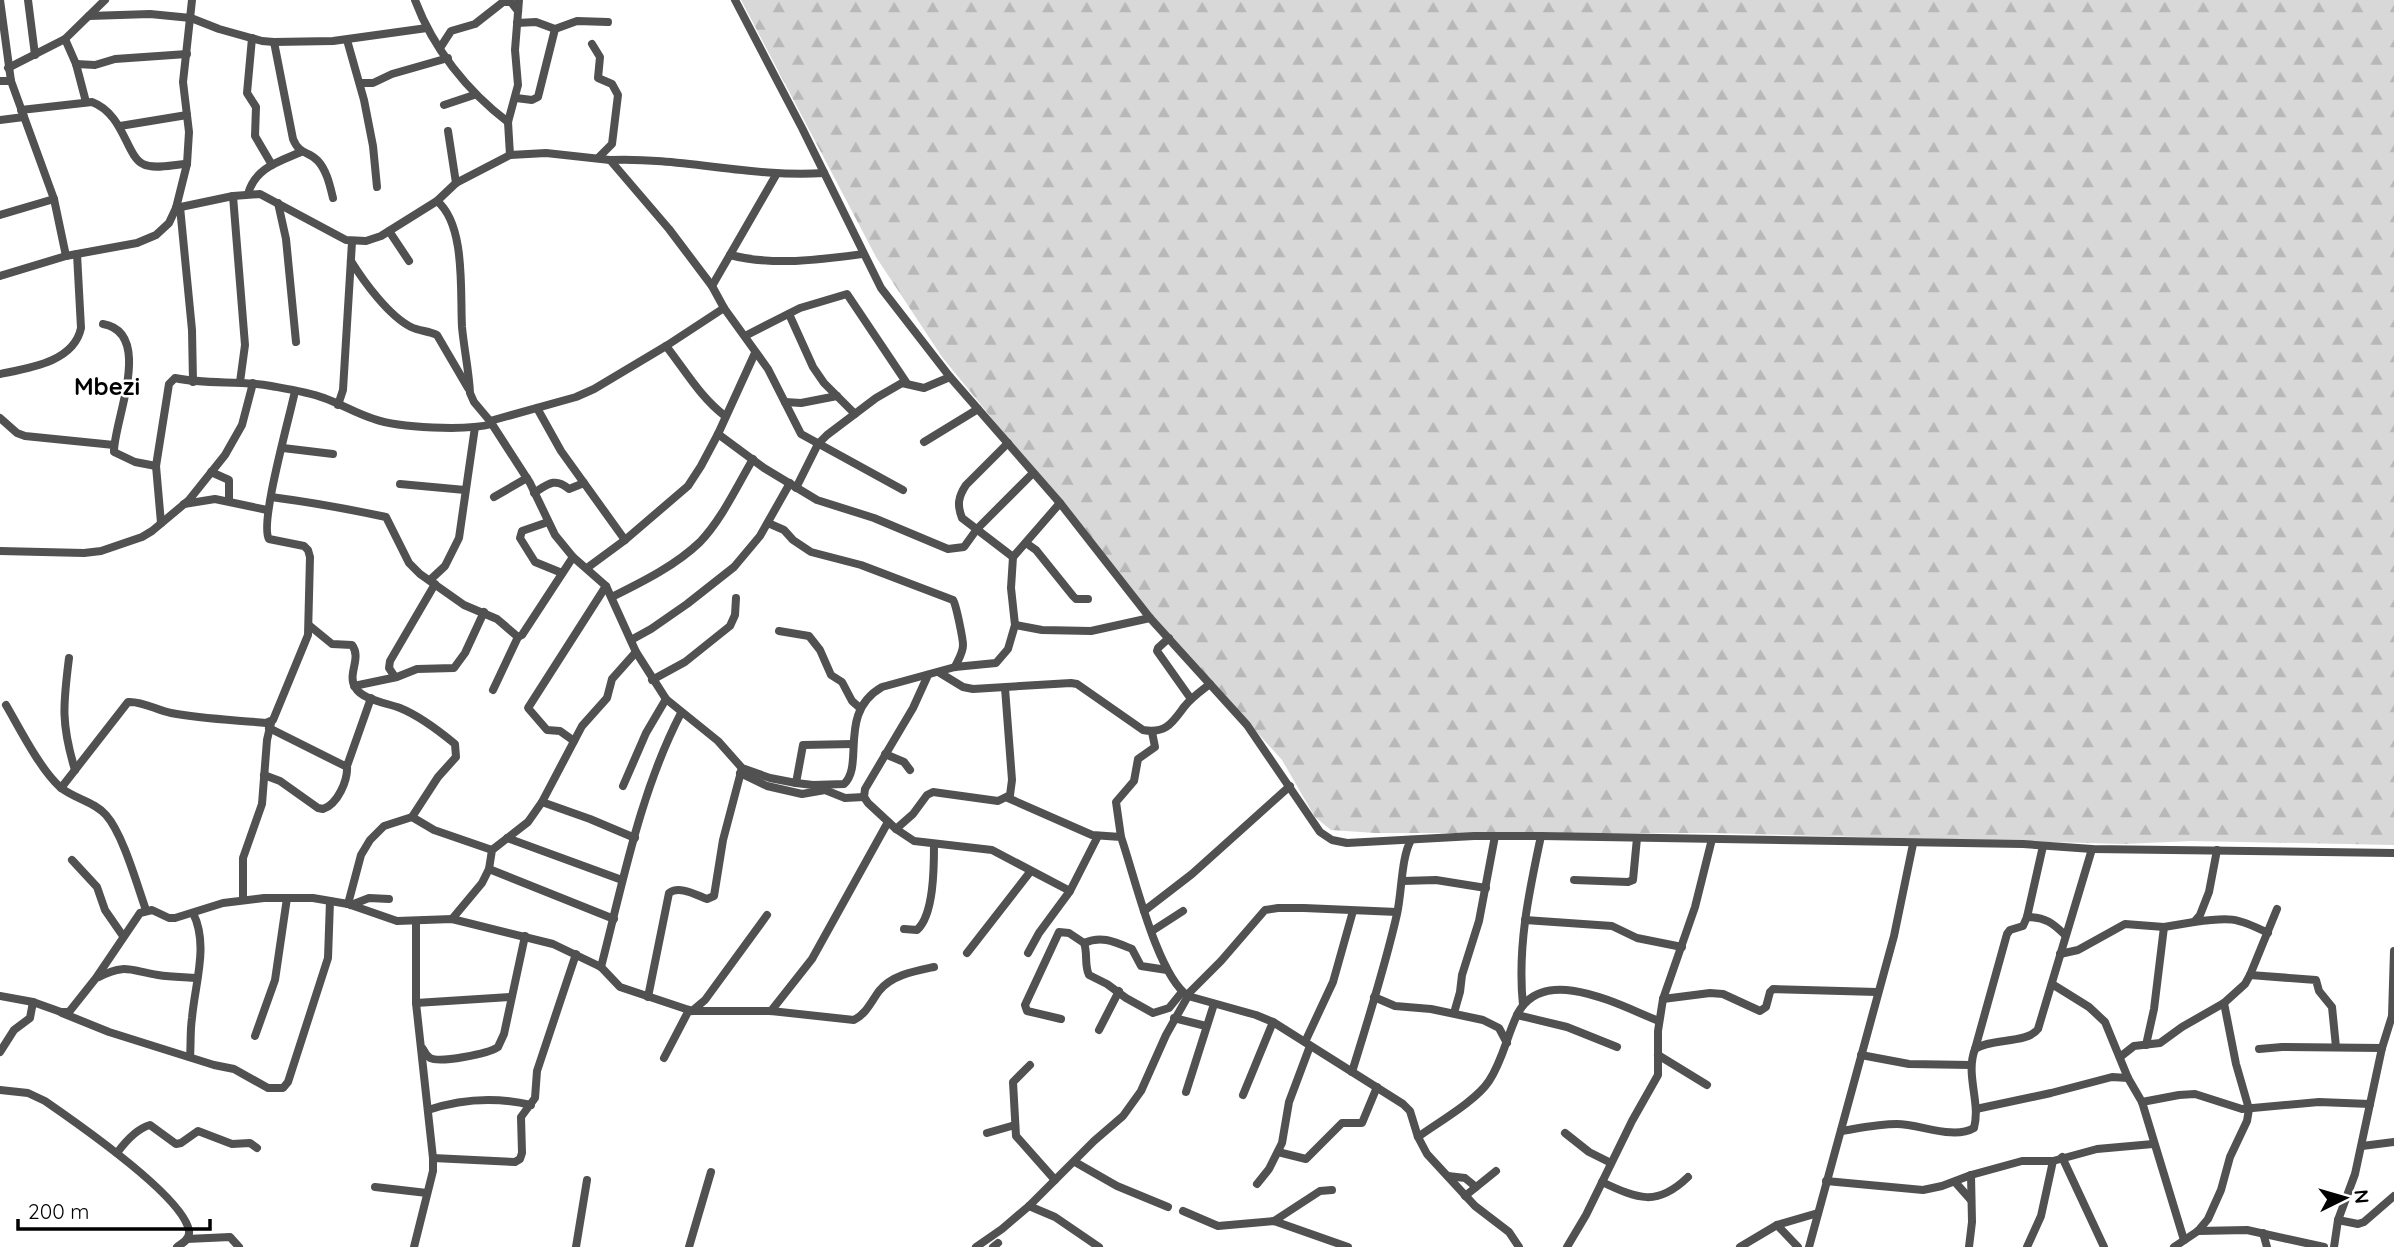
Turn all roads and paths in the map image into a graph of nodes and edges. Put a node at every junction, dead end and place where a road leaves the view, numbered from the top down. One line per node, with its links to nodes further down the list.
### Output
1 (0, 0): 13 (street)
2 (28, 0): 23 (street)
3 (105, 0): 9 (street)
4 (192, 0): 10 (street)
5 (415, 0): 14 (street)
6 (519, 0): 8 (street)
7 (735, 0): 46 (street)
8 (518, 11): 12 (street); 21 (street)
9 (89, 16): 10 (street); 17 (street)
10 (191, 18): 16 (street); 22 (street)
11 (608, 22): 15 (street)
12 (517, 23): 15 (street); 31 (street)
13 (1, 27): 26 (street)
14 (427, 28): 18 (street); 21 (street)
15 (555, 29): 31 (street)
16 (252, 38): 19 (street); 45 (street)
17 (65, 39): 23 (street); 25 (street)
18 (347, 40): 19 (street); 29 (street)
19 (274, 41): 40 (street)
20 (592, 44): 42 (street)
21 (440, 48): 24 (street)
22 (187, 54): 25 (street); 35 (street)
23 (35, 55): 26 (street)
24 (448, 58): 29 (street); 30 (street)
25 (76, 64): 32 (street)
26 (8, 68): 28 (street)
27 (0, 80): 28 (street)
28 (11, 81): 34 (street)
29 (359, 83): 49 (street)
30 (474, 95): 33 (street); 37 (street)
31 (516, 98): 37 (street)
32 (86, 102): 34 (street); 38 (street)
33 (444, 105)
34 (23, 114): 36 (street); 53 (street)
35 (187, 115): 38 (street); 44 (street)
36 (0, 120)
37 (508, 122): 41 (street)
38 (120, 126): 44 (street)
39 (448, 131): 48 (street)
40 (301, 152): 45 (street); 52 (street)
41 (510, 155): 42 (street); 48 (street)
42 (599, 157): 43 (street)
43 (610, 160): 47 (street); 67 (street)
44 (187, 163): 56 (street)
45 (271, 165): 50 (street)
46 (824, 173): 47 (street); 61 (street)
47 (776, 175): 62 (street)
48 (456, 183): 54 (street)
49 (377, 187)
50 (248, 194): 51 (street); 55 (street)
51 (233, 196): 56 (street); 78 (street)
52 (333, 198)
53 (54, 199): 57 (street); 63 (street)
54 (437, 201): 58 (street); 82 (street)
55 (278, 203): 59 (street); 72 (street)
56 (178, 207): 60 (street); 77 (street)
57 (0, 215)
58 (389, 231): 59 (street); 65 (street)
59 (352, 242): 64 (street)
60 (77, 254): 63 (street); 75 (street)
61 (863, 254): 62 (street); 76 (street)
62 (730, 255): 67 (street)
63 (66, 256): 66 (street)
64 (351, 261): 82 (street); 85 (street)
65 (409, 261)
66 (0, 276)
67 (712, 286): 68 (street)
68 (724, 308): 71 (street); 73 (street)
69 (789, 314): 71 (street); 79 (street); 83 (street)
70 (103, 324): 97 (street)
71 (745, 336): 74 (street)
72 (296, 342)
73 (666, 346): 86 (street); 89 (street)
74 (755, 353): 84 (street); 89 (street)
75 (0, 374)
76 (950, 377): 79 (street); 87 (street)
77 (193, 382): 78 (street); 101 (street)
78 (240, 382): 80 (street)
79 (906, 382): 88 (street)
80 (253, 383): 81 (street); 102 (street)
81 (295, 391): 85 (street); 98 (street)
82 (470, 393): 91 (street)
83 (837, 396): 84 (street); 88 (street)
84 (785, 402): 96 (street)
85 (338, 405): 92 (street)
86 (537, 408): 91 (street); 105 (street)
87 (978, 409): 94 (street); 95 (street)
88 (855, 414): 96 (street)
89 (725, 416): 93 (street)
90 (0, 418): 97 (street)
91 (491, 423): 92 (street); 104 (street)
92 (475, 427): 109 (street)
93 (718, 434): 100 (street); 121 (street)
94 (925, 442)
95 (1007, 443): 103 (street); 120 (street)
96 (818, 444): 107 (street); 108 (street)
97 (114, 445): 101 (street)
98 (282, 448): 99 (street); 111 (street)
99 (333, 454)
100 (753, 459): 107 (street); 130 (street)
101 (156, 466): 118 (street)
102 (211, 472): 113 (street); 115 (street)
103 (1033, 473): 114 (street); 120 (street)
104 (527, 478): 110 (street); 112 (street)
105 (584, 483): 110 (street); 121 (street)
106 (400, 484): 109 (street)
107 (793, 485): 119 (street); 120 (street)
108 (903, 489)
109 (465, 490): 128 (street)
110 (534, 493): 117 (street)
111 (271, 497): 116 (street); 128 (street)
112 (494, 497)
113 (229, 501): 115 (street); 116 (street)
114 (1060, 503): 122 (street); 134 (street)
115 (184, 504): 118 (street)
116 (267, 510): 136 (street)
117 (548, 522): 124 (street); 127 (street)
118 (161, 523): 123 (street)
119 (768, 523): 140 (street); 143 (street)
120 (977, 529): 125 (street)
121 (625, 540): 126 (street)
122 (1026, 543): 125 (street); 132 (street)
123 (0, 551)
124 (573, 557): 126 (street); 127 (street)
125 (1013, 557): 135 (street)
126 (587, 568): 129 (street)
127 (562, 573): 138 (street)
128 (432, 582): 133 (street); 146 (street)
129 (606, 586): 130 (street); 160 (street)
130 (612, 597): 140 (street)
131 (736, 598): 147 (street)
132 (1088, 599)
133 (484, 612): 138 (street); 146 (street)
134 (1150, 618): 135 (street); 139 (street)
135 (1015, 625): 143 (street)
136 (310, 626): 149 (street); 158 (street)
137 (779, 631): 156 (street)
138 (518, 637): 151 (street)
139 (1169, 638): 148 (street); 154 (street)
140 (631, 640): 141 (street)
141 (636, 652): 147 (street); 160 (street)
142 (69, 658): 165 (street)
143 (955, 667): 144 (street)
144 (940, 673): 145 (street); 150 (street)
145 (928, 675): 156 (street); 162 (street)
146 (396, 677): 149 (street)
147 (652, 680): 153 (street)
148 (1210, 684): 154 (street); 170 (street)
149 (354, 686): 152 (street)
150 (1005, 688): 159 (street); 173 (street)
151 (494, 690)
152 (371, 698): 163 (street); 175 (street)
153 (666, 699): 157 (street); 169 (street)
154 (1191, 699): 159 (street)
155 (6, 705): 171 (street)
156 (860, 708): 161 (street)
157 (681, 713): 166 (street); 183 (street)
158 (270, 726): 163 (street); 165 (street); 167 (street)
159 (1152, 732): 181 (street)
160 (574, 741): 174 (street)
161 (853, 744): 168 (street); 168 (street)
162 (885, 754): 164 (street); 172 (street)
163 (347, 765): 167 (street)
164 (910, 769)
165 (75, 770): 171 (street)
166 (741, 771): 168 (street); 172 (street); 247 (street)
167 (264, 775): 204 (street)
168 (796, 783)
169 (623, 786)
170 (1290, 786): 185 (street); 209 (street)
171 (61, 788): 208 (street)
172 (864, 797): 176 (street)
173 (1008, 798): 177 (street); 178 (street)
174 (541, 802): 182 (street); 183 (street)
175 (412, 817): 191 (street); 206 (street)
176 (888, 822): 177 (street); 256 (street)
177 (896, 829): 188 (street)
178 (1098, 836): 181 (street); 201 (street)
179 (1495, 836): 180 (street); 185 (street); 200 (street)
180 (1541, 836): 184 (street); 218 (street)
181 (1121, 837): 209 (street)
182 (507, 838): 191 (street); 197 (street)
183 (635, 838): 197 (street)
184 (1637, 838): 186 (street); 198 (street)
185 (1411, 839): 199 (street)
186 (1712, 839): 187 (street); 229 (street)
187 (1913, 844): 189 (street); 243 (street)
188 (934, 845): 196 (street); 222 (street)
189 (2043, 846): 190 (street); 215 (street)
190 (2092, 849): 192 (street); 225 (street)
191 (492, 850): 195 (street)
192 (2217, 850): 193 (street); 220 (street)
193 (2394, 853)
194 (72, 860): 226 (street)
195 (489, 869): 216 (street); 217 (street)
196 (1030, 872): 201 (street); 231 (street)
197 (622, 880): 217 (street)
198 (1574, 880)
199 (1403, 881): 200 (street); 212 (street)
200 (1486, 888): 258 (street)
201 (1070, 891): 232 (street)
202 (287, 898): 204 (street); 205 (street); 267 (street)
203 (389, 899): 206 (street)
204 (243, 901): 213 (street)
205 (330, 901): 206 (street); 281 (street)
206 (349, 904): 219 (street)
207 (2277, 909): 224 (street)
208 (146, 910): 213 (street); 226 (street)
209 (1144, 911): 223 (street)
210 (1183, 911): 223 (street)
211 (1353, 911): 212 (street); 244 (street); 269 (street)
212 (1397, 912): 248 (street)
213 (192, 913): 240 (street)
214 (767, 915): 255 (street)
215 (2027, 917): 225 (street); 276 (street)
216 (452, 919): 219 (street); 227 (street)
217 (614, 919): 235 (street)
218 (1525, 920): 229 (street); 254 (street)
219 (416, 922): 251 (street)
220 (2194, 922): 221 (street); 224 (street)
221 (2164, 927): 234 (street); 271 (street)
222 (904, 929)
223 (1152, 931): 237 (street)
224 (2267, 933): 238 (street)
225 (2065, 935): 234 (street)
226 (123, 936): 239 (street)
227 (524, 936): 233 (street); 246 (street)
228 (1084, 943): 237 (street); 242 (street); 262 (street)
229 (1682, 947): 249 (street)
230 (2394, 951): 260 (street)
231 (967, 953)
232 (1028, 953)
233 (576, 954): 235 (street); 295 (street)
234 (2060, 954): 241 (street)
235 (601, 967): 247 (street)
236 (934, 967): 256 (street)
237 (1167, 970): 244 (street)
238 (2250, 975): 252 (street); 273 (street)
239 (96, 978): 240 (street); 257 (street)
240 (197, 978): 281 (street)
241 (2052, 984): 276 (street); 282 (street)
242 (1119, 990): 244 (street); 266 (street)
243 (1877, 992): 249 (street); 280 (street)
244 (1186, 994): 253 (street); 261 (street)
245 (0, 996): 250 (street)
246 (510, 997): 251 (street); 272 (street)
247 (648, 997): 255 (street)
248 (1374, 997): 258 (street); 286 (street)
249 (1663, 999): 263 (street)
250 (33, 1002): 257 (street); 278 (street)
251 (416, 1003): 272 (street)
252 (2224, 1003): 271 (street); 297 (street)
253 (1214, 1004): 264 (street); 265 (street)
254 (1523, 1005): 259 (street); 263 (street)
255 (691, 1011): 256 (street); 283 (street)
256 (771, 1011)
257 (61, 1012): 281 (street)
258 (1454, 1013): 268 (street)
259 (1517, 1015): 268 (street); 275 (street)
260 (2393, 1016): 270 (street)
261 (1174, 1018): 265 (street); 313 (street)
262 (1061, 1020)
263 (1659, 1021): 279 (street)
264 (1273, 1022): 269 (street); 292 (street)
265 (1206, 1026): 291 (street)
266 (1099, 1030)
267 (256, 1036)
268 (1507, 1043): 303 (street)
269 (1308, 1044): 286 (street); 308 (street)
270 (2383, 1044): 273 (street); 274 (street); 294 (street)
271 (2146, 1045): 282 (street)
272 (421, 1046): 298 (street)
273 (2336, 1047): 277 (street)
274 (2394, 1047)
275 (1617, 1048)
276 (1975, 1049): 285 (street)
277 (2259, 1049)
278 (0, 1052)
279 (1658, 1055): 288 (street); 314 (street)
280 (1861, 1055): 285 (street); 300 (street)
281 (190, 1057)
282 (2120, 1057): 287 (street)
283 (664, 1058)
284 (1030, 1065): 299 (street)
285 (1971, 1065): 296 (street)
286 (1352, 1072): 289 (street)
287 (2128, 1078): 293 (street); 296 (street)
288 (1707, 1085)
289 (1377, 1087): 303 (street); 308 (street)
290 (0, 1090): 309 (street)
291 (1186, 1092)
292 (1243, 1095)
293 (2142, 1102): 297 (street); 305 (street)
294 (2370, 1104): 297 (street); 306 (street)
295 (531, 1105): 298 (street); 311 (street)
296 (1976, 1109): 300 (street)
297 (2249, 1109): 340 (street)
298 (428, 1111): 311 (street)
299 (1015, 1125): 301 (street); 321 (street)
300 (1841, 1131): 322 (street)
301 (986, 1133)
302 (1564, 1133): 314 (street)
303 (1418, 1137): 318 (street)
304 (2394, 1142): 306 (street)
305 (2153, 1144): 310 (street); 344 (street)
306 (2362, 1146): 337 (street)
307 (257, 1148): 309 (street)
308 (1278, 1152): 325 (street)
309 (117, 1153): 343 (street)
310 (2062, 1157): 312 (street); 361 (street)
311 (433, 1158): 329 (street)
312 (2053, 1161): 317 (street); 360 (street)
313 (1075, 1162): 321 (street); 334 (street)
314 (1611, 1163): 323 (street)
315 (1496, 1171): 327 (street)
316 (711, 1172): 349 (street)
317 (1971, 1175): 324 (street); 332 (street)
318 (1448, 1176): 327 (street); 330 (street)
319 (1688, 1177): 323 (street)
320 (587, 1180): 348 (street)
321 (1055, 1180): 333 (street)
322 (1826, 1181): 324 (street); 336 (street)
323 (1602, 1182): 354 (street)
324 (1955, 1182): 332 (street)
325 (1257, 1184)
326 (375, 1187): 329 (street)
327 (1476, 1187): 330 (street)
328 (1332, 1190): 338 (street)
329 (427, 1193): 347 (street)
330 (1465, 1196): 353 (street)
331 (2394, 1196): 337 (street)
332 (1970, 1200): 359 (street)
333 (1029, 1206): 350 (street); 351 (street)
334 (1168, 1207)
335 (1183, 1212): 338 (street)
336 (1818, 1213): 339 (street); 358 (street)
337 (2338, 1220): 365 (street)
338 (1273, 1221): 352 (street)
339 (1777, 1225): 342 (street); 357 (street)
340 (2198, 1231): 341 (street); 344 (street)
341 (2263, 1233): 363 (street); 364 (street)
342 (1759, 1237): 355 (street); 356 (street)
343 (187, 1239): 345 (street); 346 (street)
344 (2184, 1240): 362 (street)
345 (177, 1247)
346 (239, 1247)
347 (414, 1247)
348 (576, 1247)
349 (689, 1247)
350 (976, 1247)
351 (1099, 1247)
352 (1348, 1247)
353 (1519, 1247)
354 (1566, 1247)
355 (1740, 1247)
356 (1765, 1247)
357 (1798, 1247)
358 (1809, 1247)
359 (1969, 1247)
360 (2026, 1247)
361 (2104, 1247)
362 (2174, 1247)
363 (2267, 1247)
364 (2324, 1247)
365 (2334, 1247)

